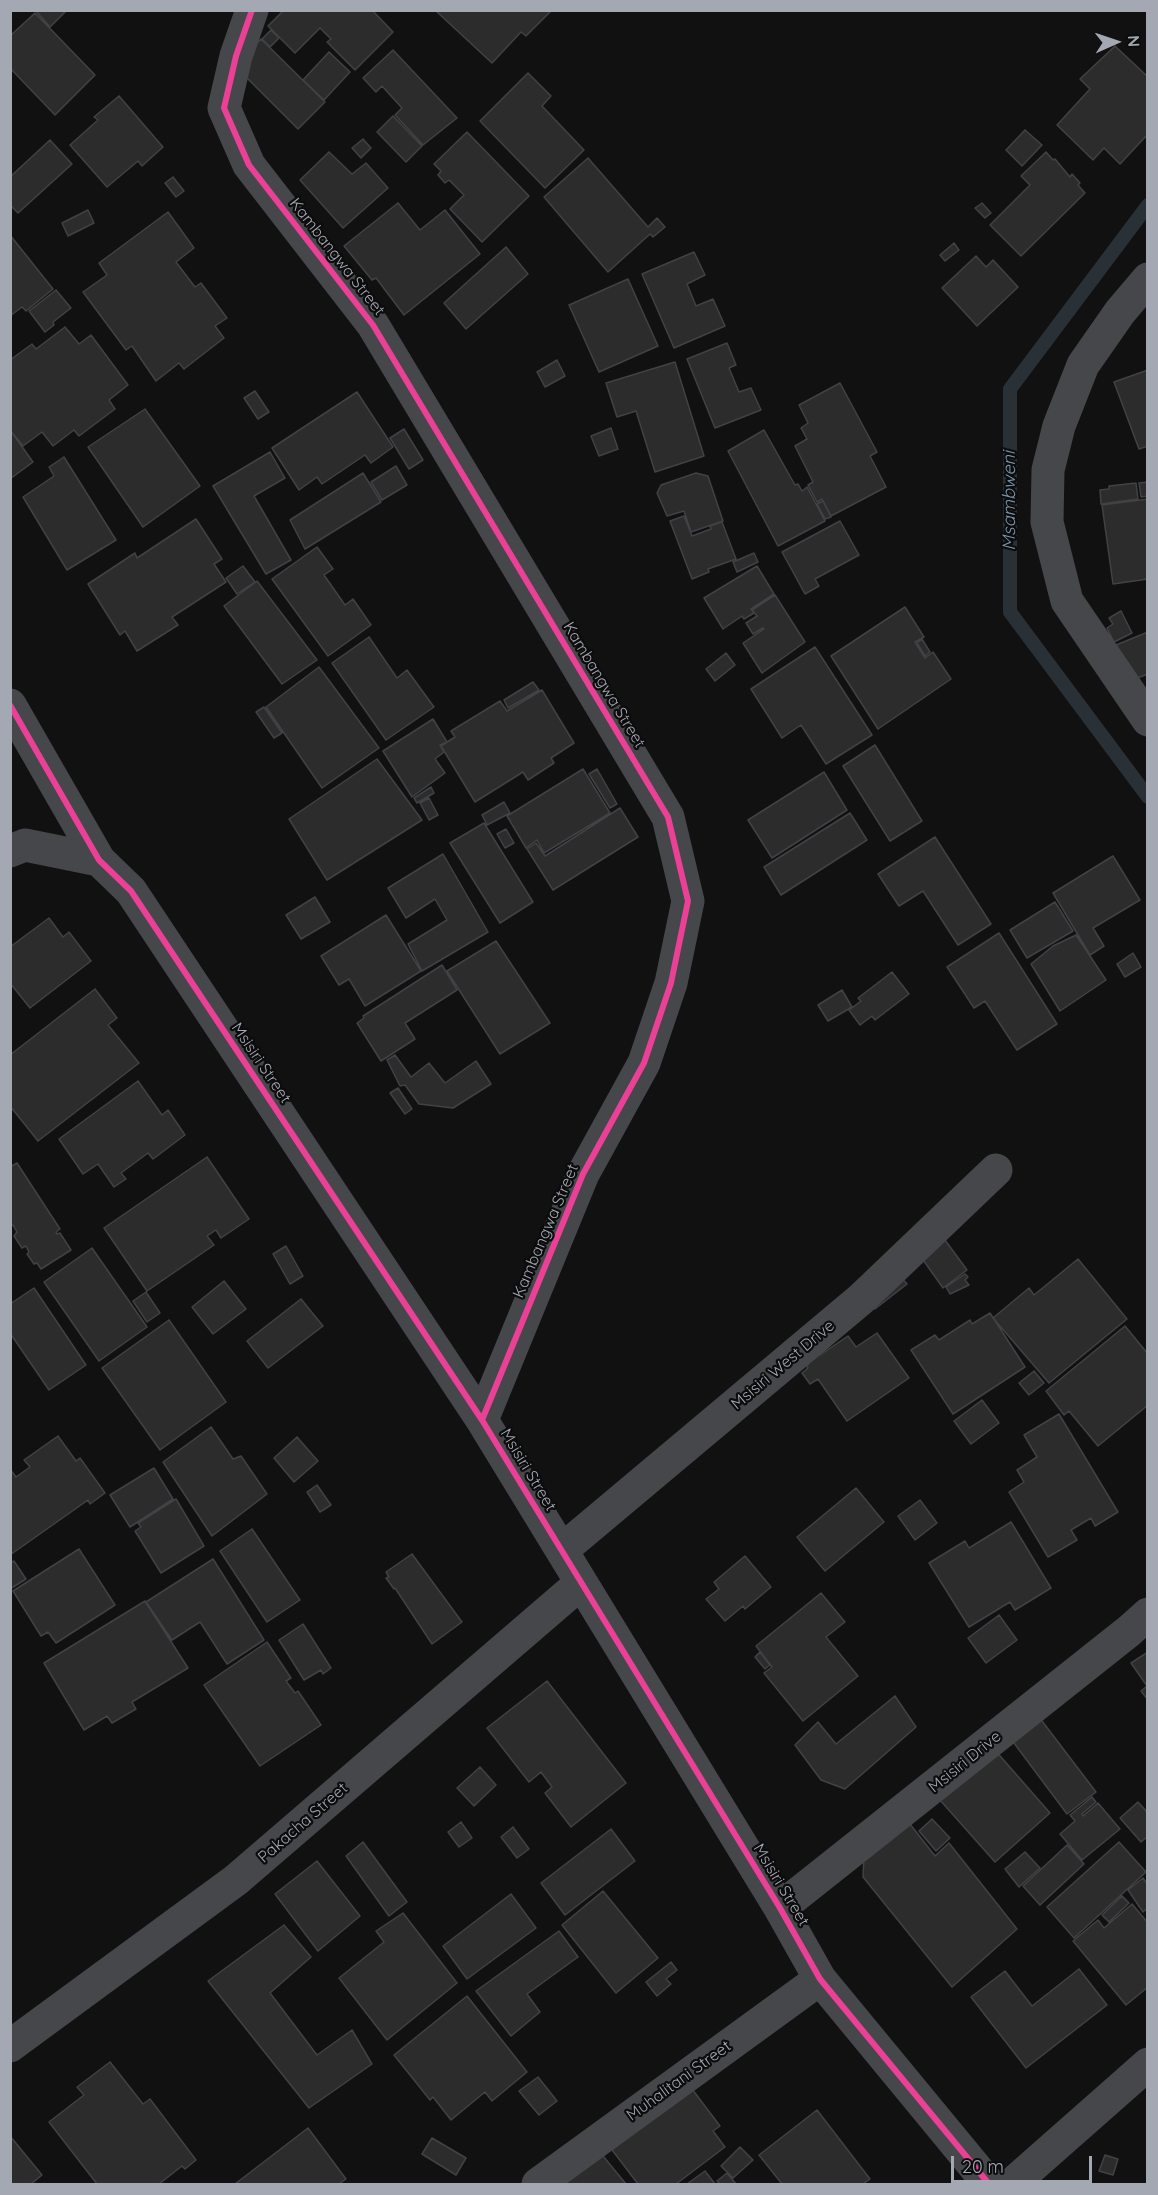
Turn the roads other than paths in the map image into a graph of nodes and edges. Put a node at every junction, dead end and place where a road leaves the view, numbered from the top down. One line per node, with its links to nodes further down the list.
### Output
1 (252, 10): 8 (street, Kambangwa Street)
2 (1148, 279): 4 (street)
3 (10, 705): 6 (street, Msisiri Street)
4 (1148, 720)
5 (10, 851): 6 (street)
6 (99, 860): 8 (street, Msisiri Street)
7 (996, 1170): 9 (street, Msisiri West Drive)
8 (482, 1420): 9 (street, Msisiri Street)
9 (562, 1550): 10 (street, Msisiri Street)
10 (581, 1583): 12 (street, Msisiri Street); 14 (street, Pakacha Street)
11 (1148, 1614): 12 (street, Msisiri Drive)
12 (780, 1908): 13 (street, Msisiri Street)
13 (820, 1979): 16 (street, Muhalitani Street); 17 (street, Msisiri Street)
14 (10, 2046)
15 (1148, 2064): 18 (street)
16 (538, 2184)
17 (989, 2184)
18 (1012, 2184)

